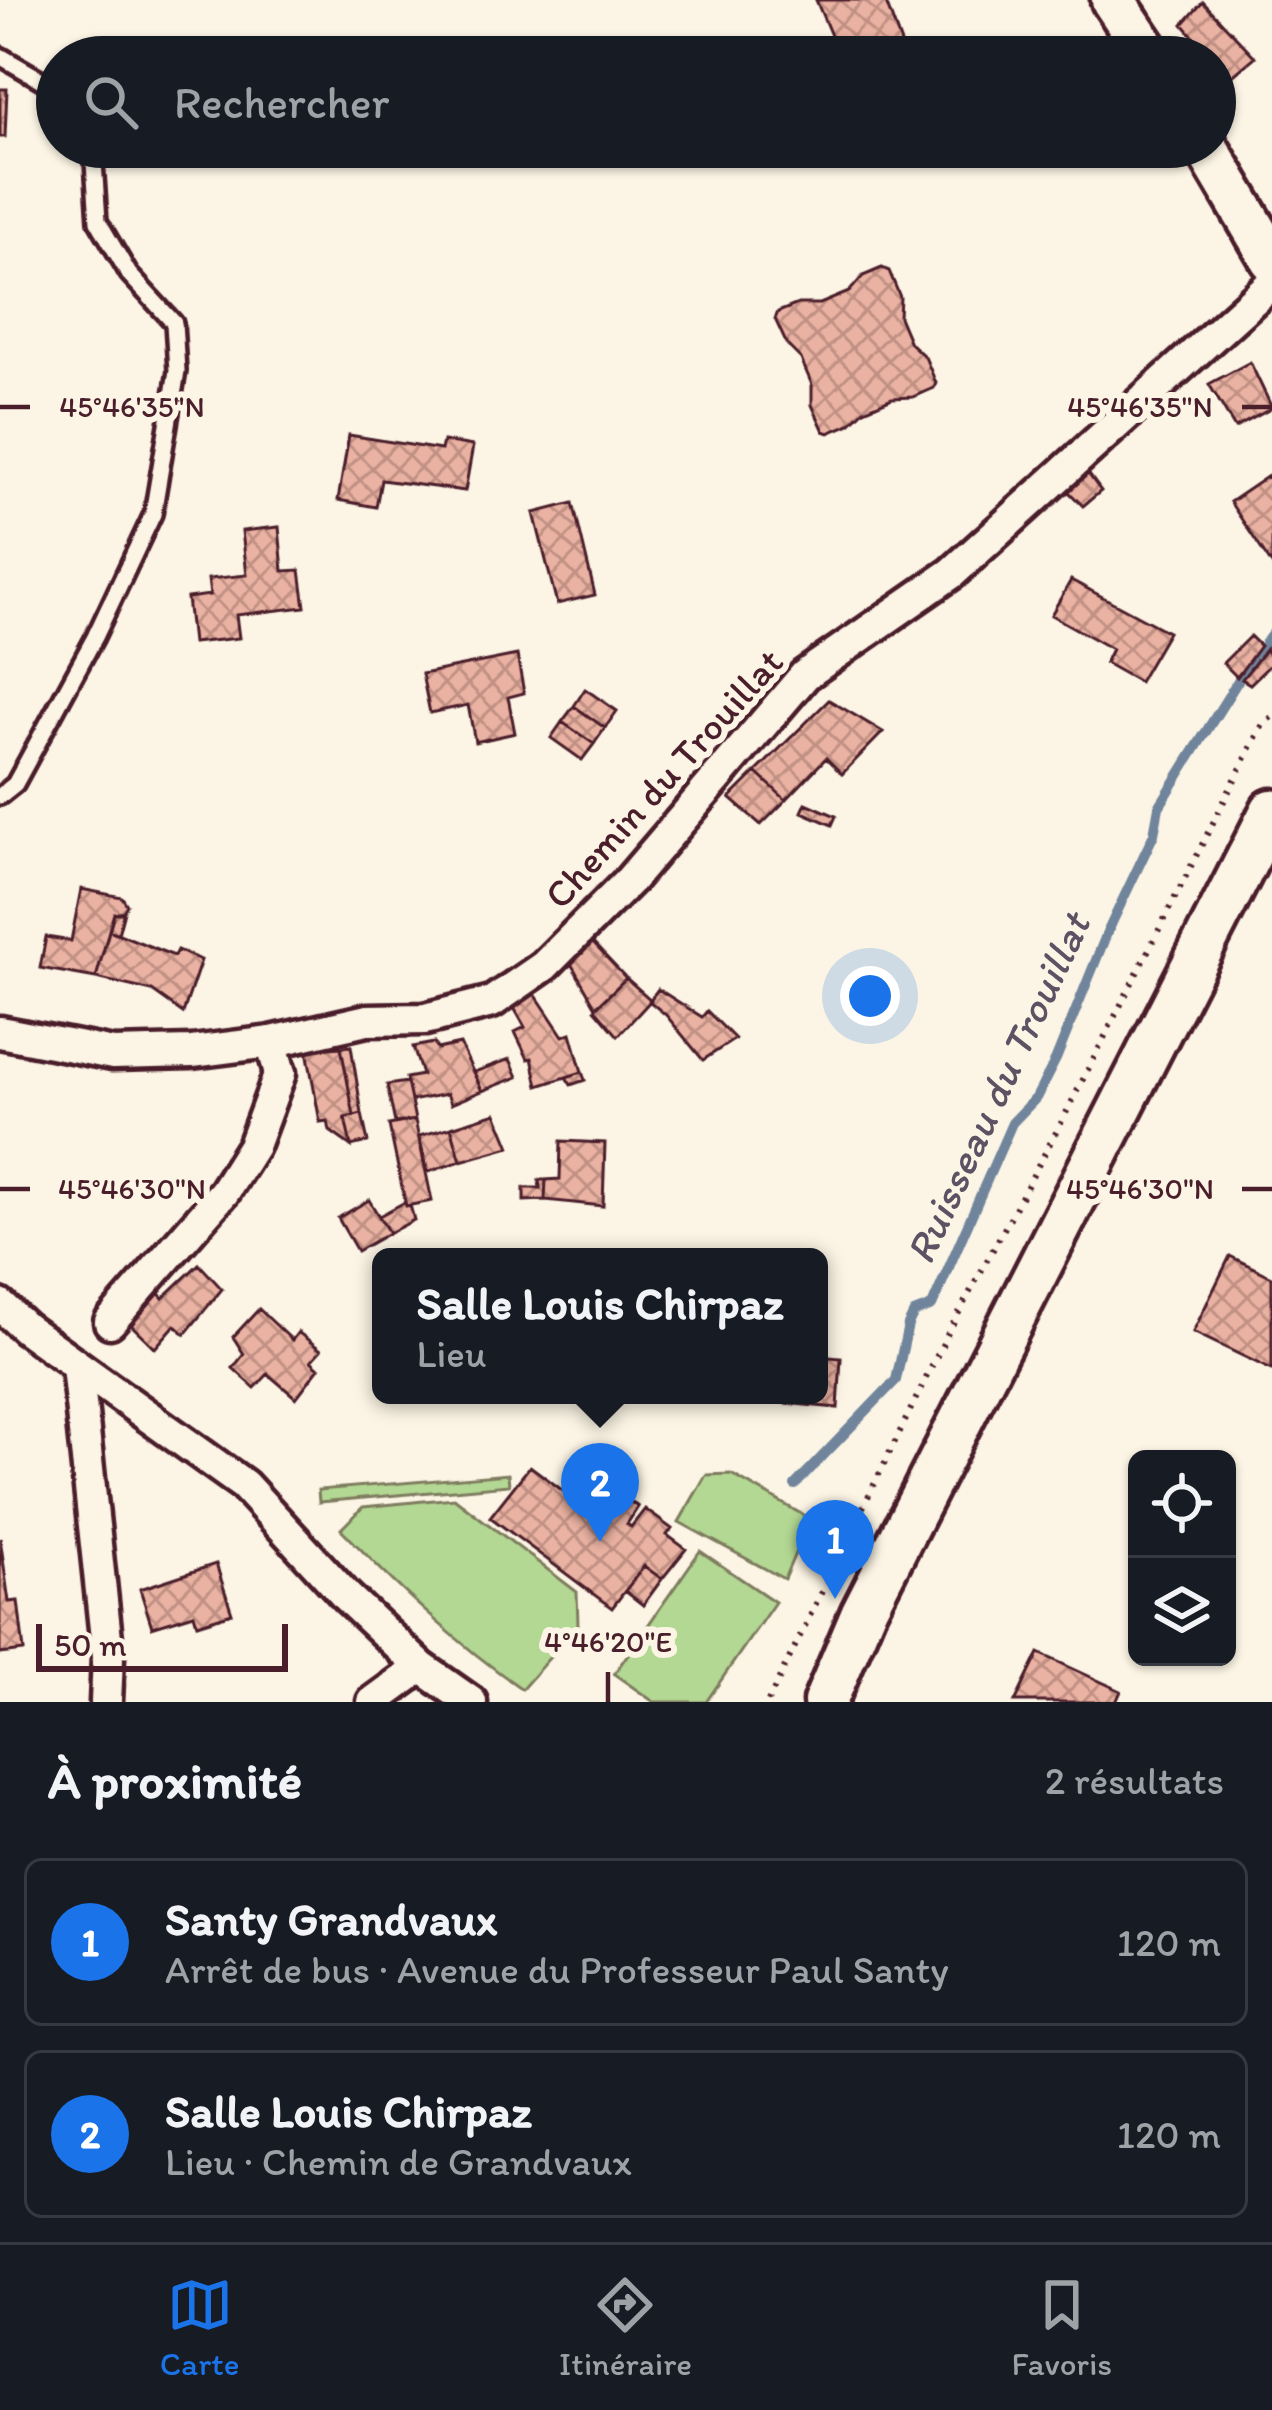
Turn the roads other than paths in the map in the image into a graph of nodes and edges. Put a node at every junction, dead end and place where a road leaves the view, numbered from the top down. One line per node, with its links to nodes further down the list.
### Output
1 (1113, 0): 2 (main road)
2 (1137, 36)
3 (0, 56): 4 (lane)
4 (36, 77)
5 (95, 168): 9 (lane)
6 (1218, 168): 7 (main road)
7 (1272, 259)
8 (1272, 284): 12 (street, Chemin du Trouillat)
9 (0, 796)
10 (1272, 812): 17 (main road)
11 (0, 1032): 12 (street, Chemin du Trouillat)
12 (271, 1042): 14 (street)
13 (0, 1305): 15 (street)
14 (110, 1322)
15 (77, 1366): 16 (street); 18 (street)
16 (421, 1666): 19 (street); 20 (street)
17 (823, 1698)
18 (106, 1702)
19 (373, 1702)
20 (471, 1702)

